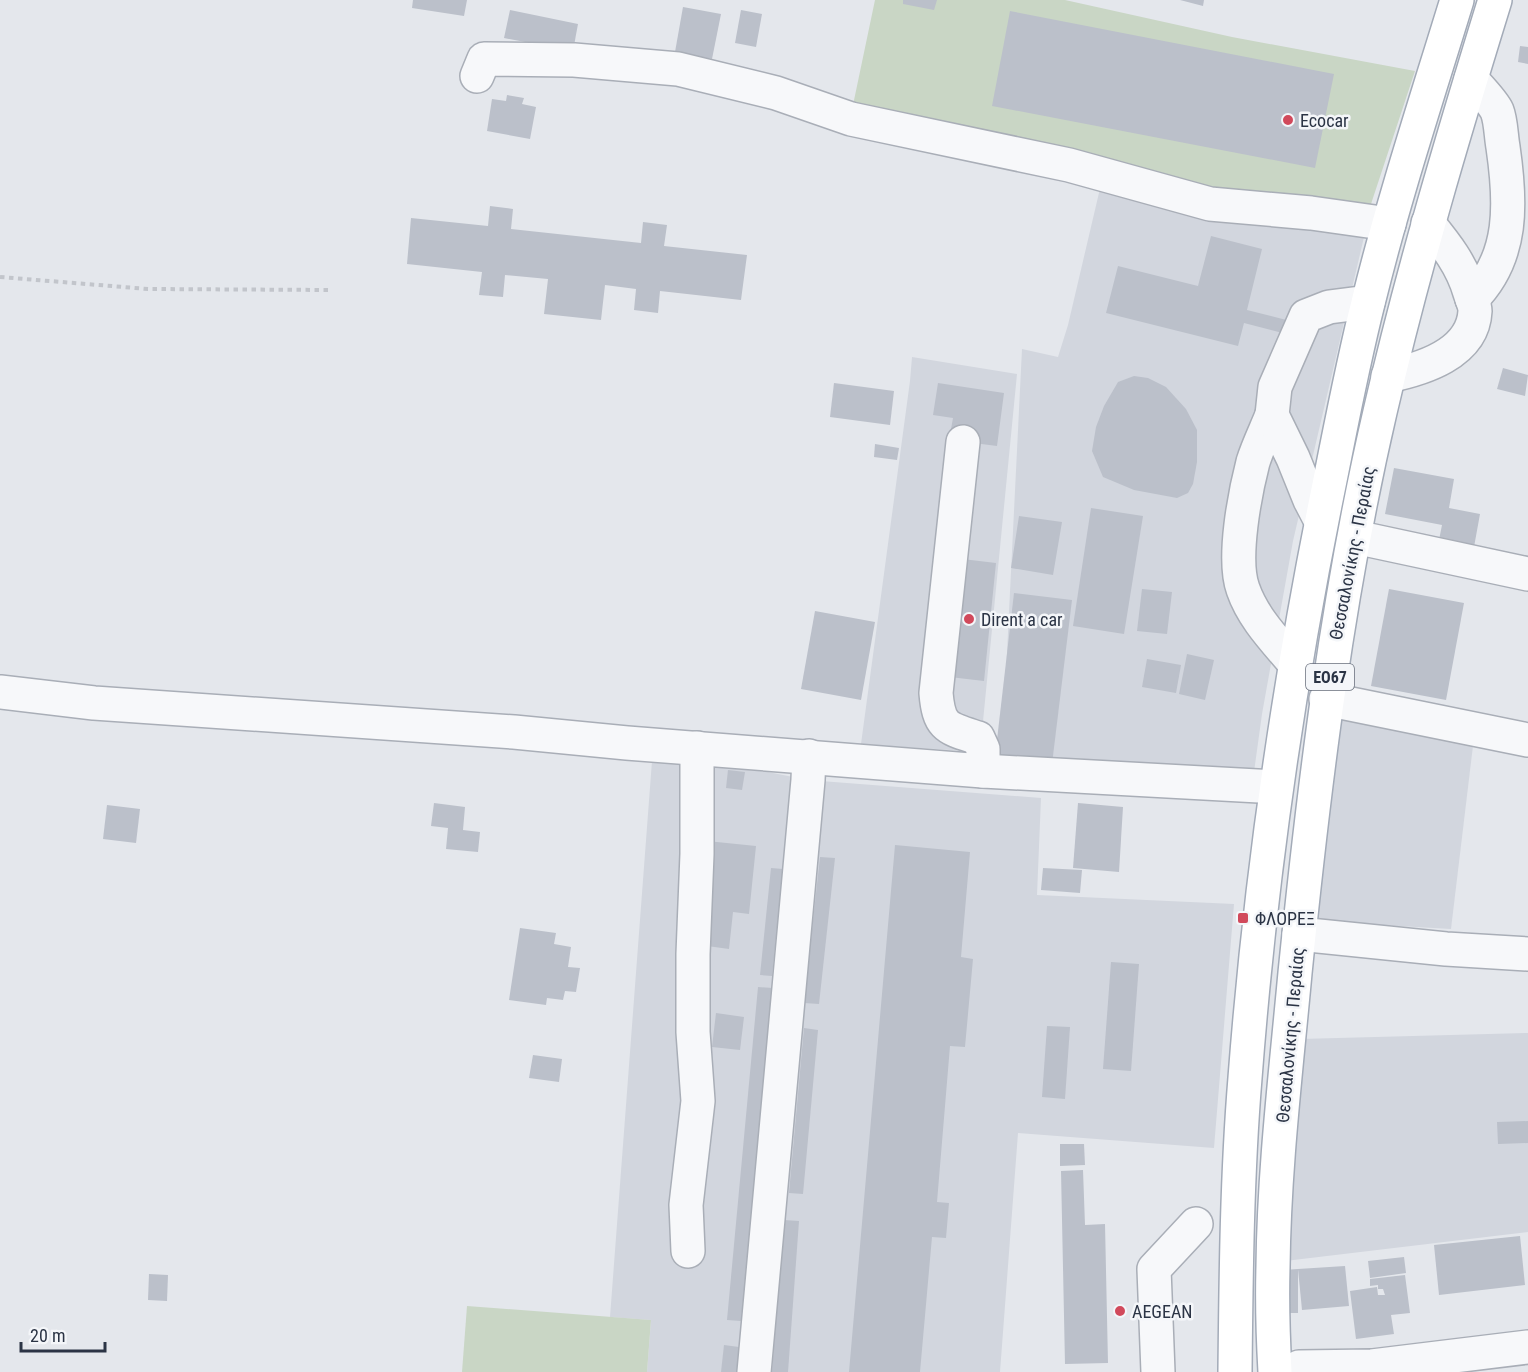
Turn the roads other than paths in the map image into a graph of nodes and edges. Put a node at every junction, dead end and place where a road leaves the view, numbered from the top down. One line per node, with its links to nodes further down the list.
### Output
1 (1456, 0): 6 (main road, Θεσσαλονίκης - Περαίας / ΕΟ67)
2 (1495, 0): 4 (main road, Θεσσαλονίκης - Περαίας / ΕΟ67)
3 (477, 76): 6 (street)
4 (1470, 79): 5 (main road, Θεσσαλονίκης - Περαίας / ΕΟ67); 7 (street)
5 (1428, 223): 7 (street); 9 (main road, Θεσσαλονίκης - Περαίας / ΕΟ67)
6 (1389, 224): 8 (main road, Θεσσαλονίκης - Περαίας / ΕΟ67)
7 (1472, 299): 9 (street)
8 (1368, 302): 10 (street); 12 (main road, Θεσσαλονίκης - Περαίας / ΕΟ67)
9 (1388, 376): 13 (main road, Θεσσαλονίκης - Περαίας / ΕΟ67)
10 (1272, 415): 12 (street); 15 (street)
11 (963, 442): 21 (street)
12 (1322, 521): 15 (main road, Θεσσαλονίκης - Περαίας / ΕΟ67)
13 (1355, 537): 14 (street); 17 (main road, Θεσσαλονίκης - Περαίας / ΕΟ67)
14 (1528, 574)
15 (1295, 664): 22 (main road, Θεσσαλονίκης - Περαίας / ΕΟ67)
16 (0, 692): 19 (street)
17 (1326, 699): 18 (street); 23 (main road, Θεσσαλονίκης - Περαίας / ΕΟ67)
18 (1528, 740)
19 (697, 748): 20 (street); 26 (street)
20 (808, 756): 21 (street); 28 (street)
21 (983, 771): 22 (street)
22 (1276, 787): 30 (main road, Θεσσαλονίκης - Περαίας / ΕΟ67)
23 (1299, 934): 24 (street); 31 (main road, Θεσσαλονίκης - Περαίας / ΕΟ67)
24 (1528, 954)
25 (1196, 1224): 29 (street)
26 (688, 1251)
27 (1528, 1347): 32 (street)
28 (754, 1372)
29 (1158, 1372)
30 (1235, 1372)
31 (1275, 1372)
32 (1299, 1372)

